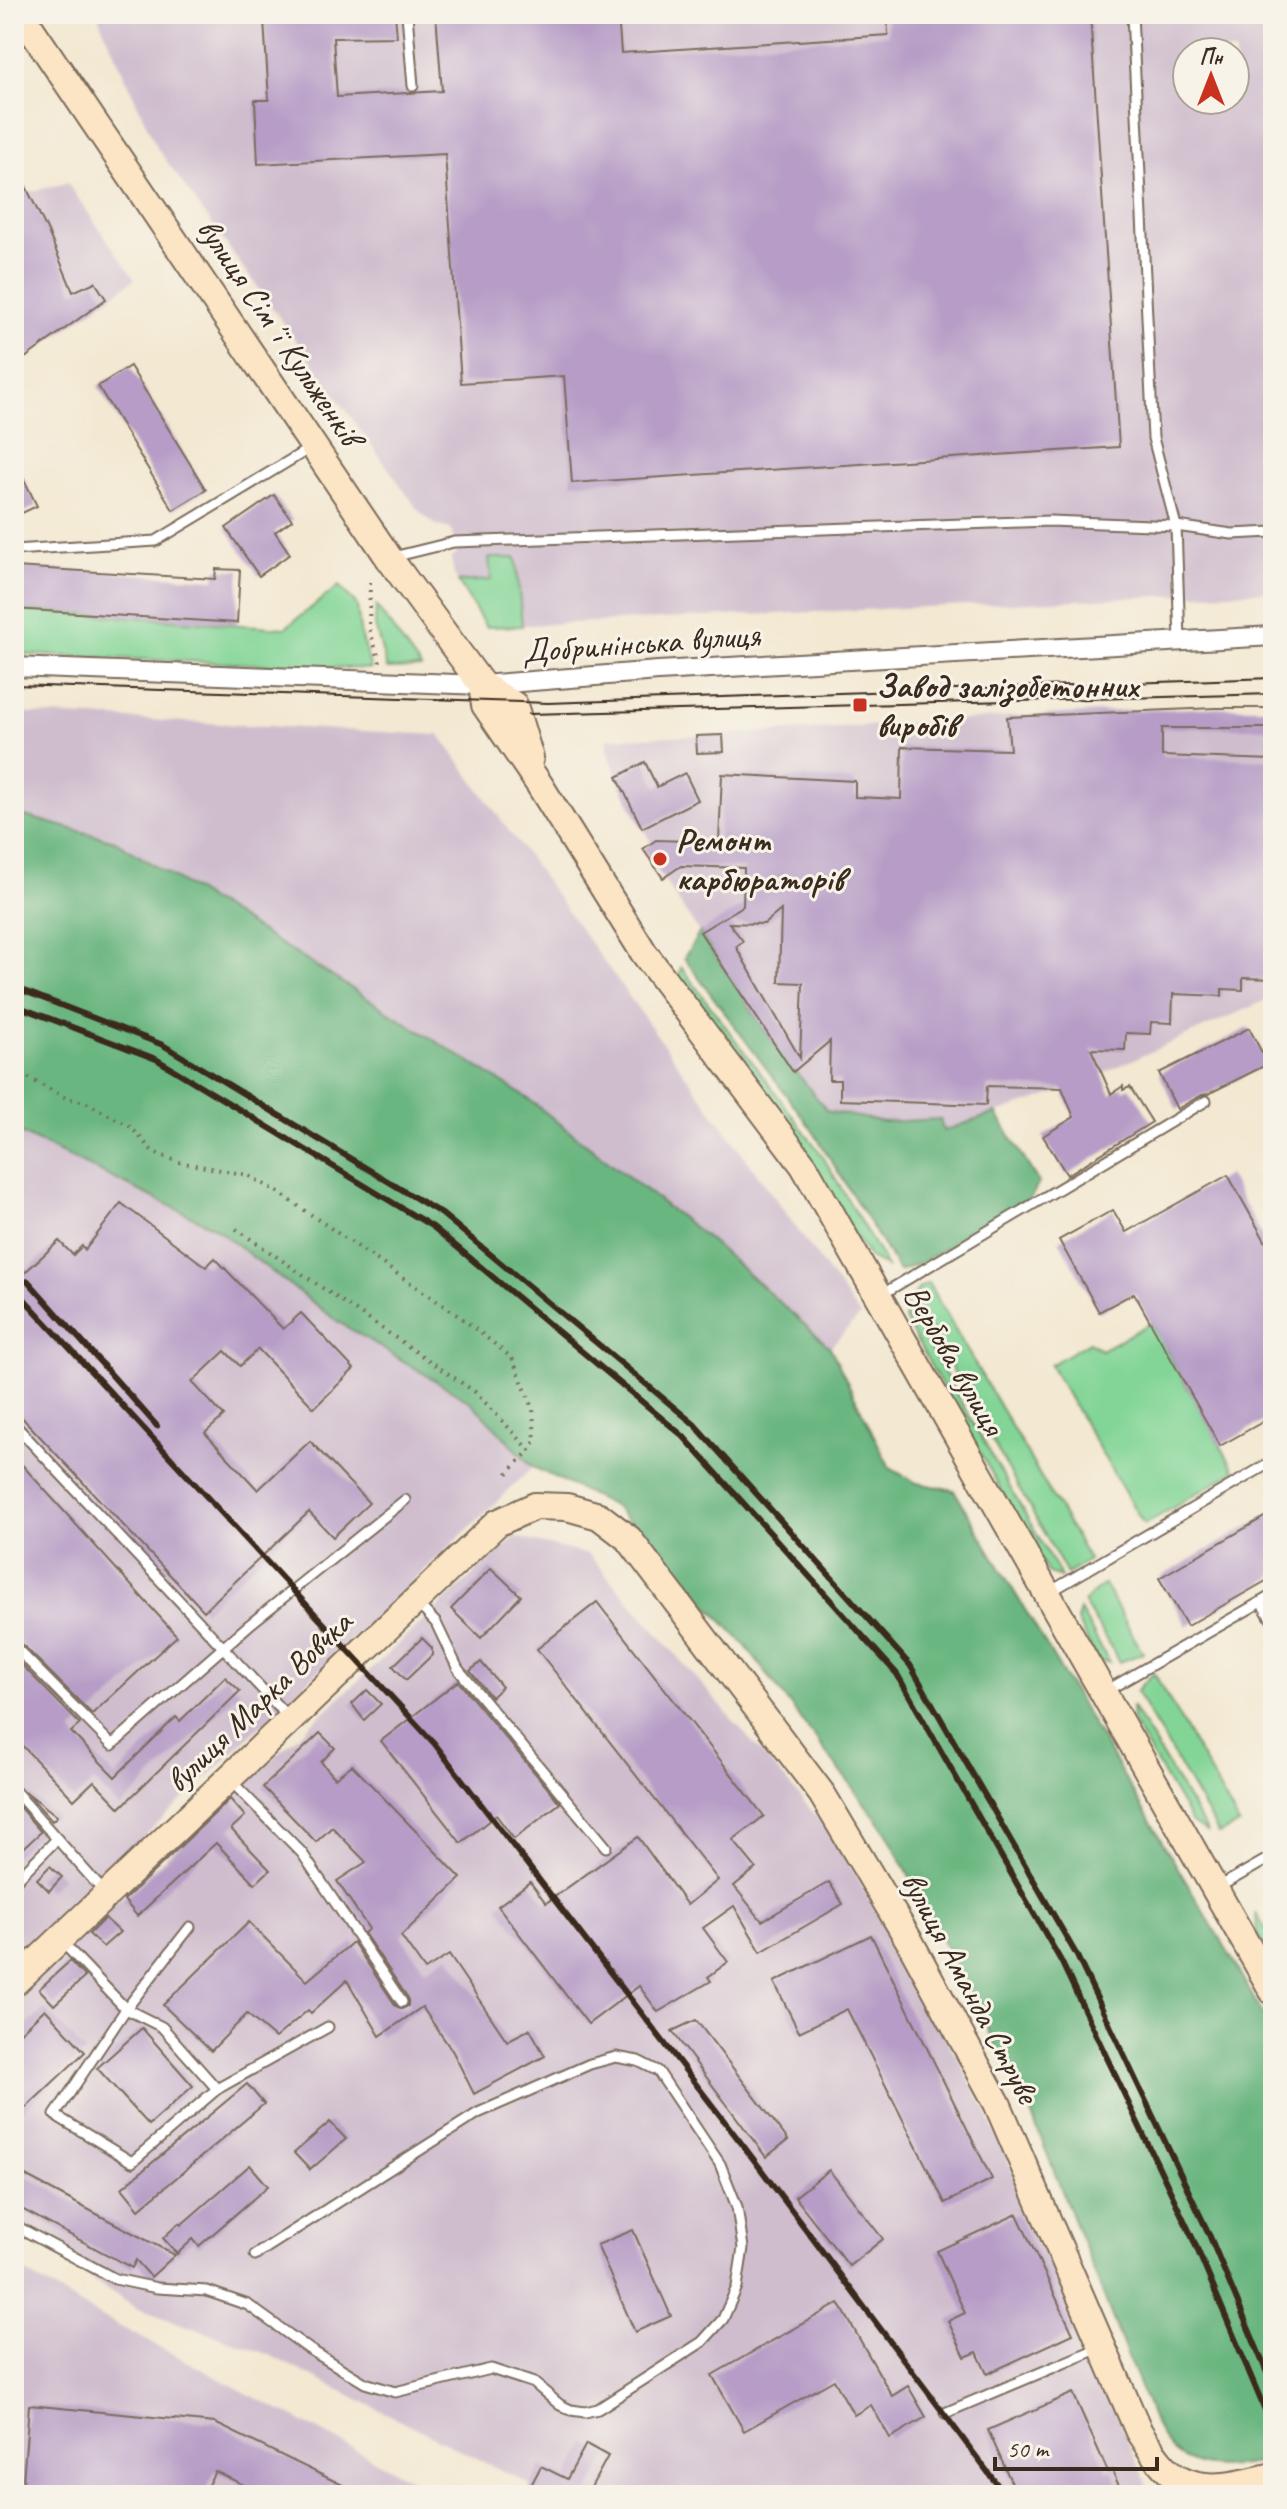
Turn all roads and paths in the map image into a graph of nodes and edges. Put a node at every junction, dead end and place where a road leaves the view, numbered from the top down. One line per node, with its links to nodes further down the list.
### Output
1 (21, 14): 5 (main road, вулиця Сімʼї Кульженків)
2 (407, 14): 4 (lane)
3 (1132, 14): 6 (lane)
4 (413, 86)
5 (314, 445): 8 (lane); 9 (main road, вулиця Сімʼї Кульженків)
6 (1176, 526): 7 (lane); 9 (lane); 12 (lane)
7 (1273, 532)
8 (14, 550)
9 (389, 558): 15 (main road, вулиця Сімʼї Кульженків)
10 (370, 582): 14 (path)
11 (1273, 636): 12 (street, Добринінська вулиця)
12 (1180, 641): 15 (street, Добринінська вулиця)
13 (14, 667): 15 (street, Добринінська вулиця)
14 (383, 672)
15 (482, 685): 19 (main road, Вербова вулиця)
16 (14, 1070): 21 (path)
17 (1206, 1101): 19 (lane)
18 (236, 1229): 21 (path)
19 (878, 1296): 26 (main road, Вербова вулиця)
20 (14, 1424): 32 (lane)
21 (530, 1450): 23 (path)
22 (1273, 1461): 26 (lane)
23 (507, 1474)
24 (405, 1500): 32 (lane)
25 (567, 1507): 28 (main road, вулиця Марка Вовчка); 53 (main road, вулиця Аманда Струве)
26 (1047, 1594): 33 (main road, Вербова вулиця)
27 (1273, 1595): 29 (lane)
28 (415, 1600): 34 (main road, вулиця Марка Вовчка); 38 (lane)
29 (1261, 1602): 30 (lane); 33 (lane)
30 (1273, 1622)
31 (14, 1646): 32 (lane)
32 (223, 1647): 34 (lane)
33 (1103, 1693): 41 (main road, Вербова вулиця)
34 (290, 1720): 35 (main road, вулиця Марка Вовчка)
35 (229, 1778): 42 (main road, вулиця Марка Вовчка); 47 (lane)
36 (14, 1790): 37 (lane)
37 (57, 1839): 40 (lane); 42 (lane)
38 (606, 1847)
39 (1273, 1856): 41 (lane)
40 (14, 1882)
41 (1215, 1889): 46 (main road, Вербова вулиця)
42 (106, 1895): 44 (main road, вулиця Марка Вовчка)
43 (190, 1927): 48 (lane)
44 (59, 1939): 45 (main road, вулиця Марка Вовчка); 48 (lane)
45 (14, 1983)
46 (1273, 1991)
47 (402, 2002)
48 (126, 2009): 50 (lane); 50 (lane)
49 (328, 2027): 50 (lane)
50 (217, 2089)
51 (14, 2225): 52 (lane)
52 (255, 2255)
53 (1102, 2347): 54 (lane); 55 (main road, вулиця Аманда Струве)
54 (945, 2413)
55 (1273, 2476)

